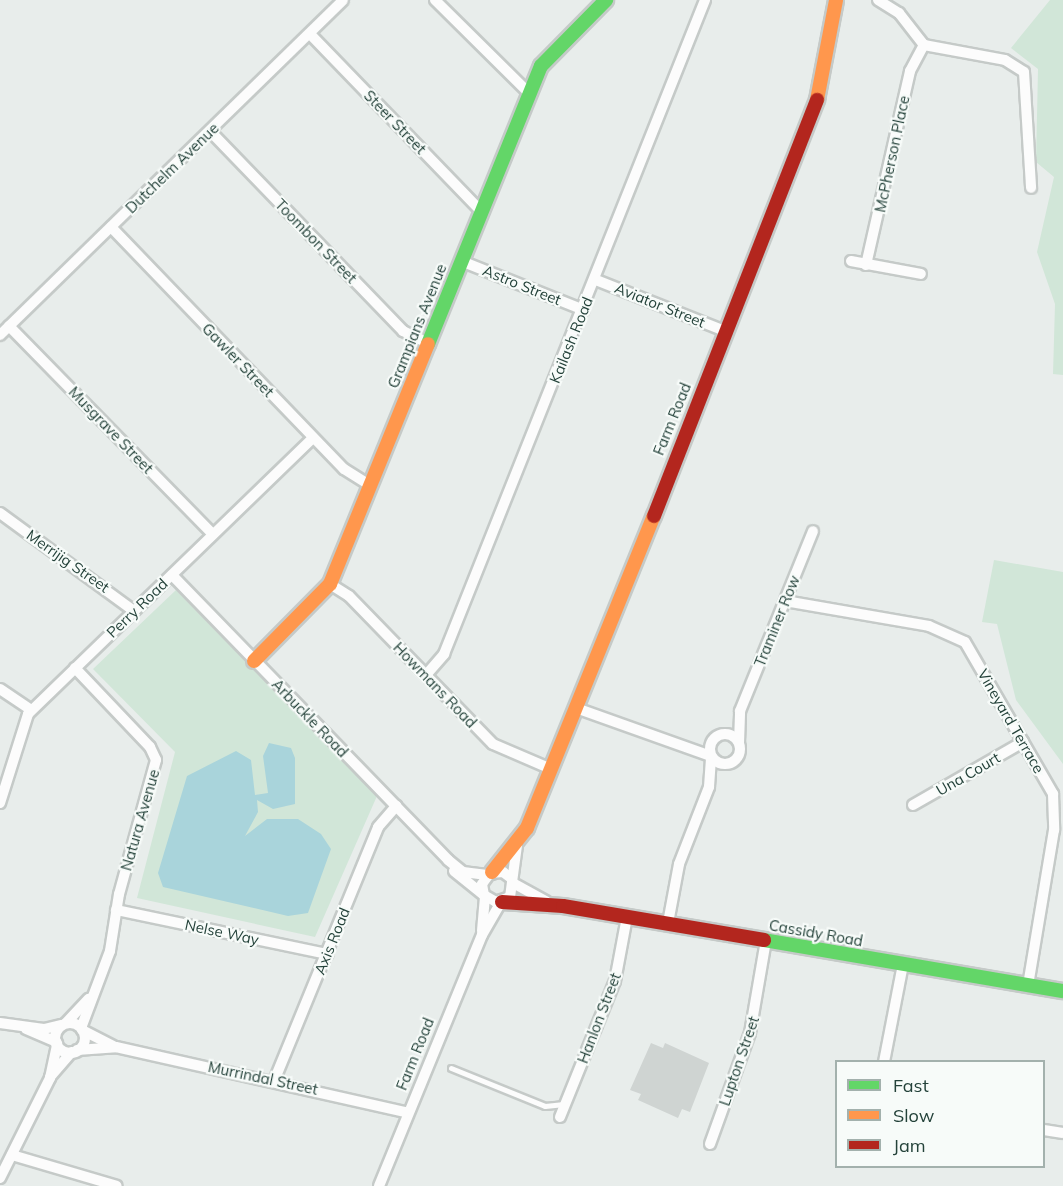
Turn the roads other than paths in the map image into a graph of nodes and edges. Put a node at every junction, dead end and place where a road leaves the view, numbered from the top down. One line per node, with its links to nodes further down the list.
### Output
1 (343, 0): 7 (street, Dutchelm Avenue)
2 (435, 0): 9 (street)
3 (606, 0): 9 (street, Grampians Avenue)
4 (705, 0): 18 (street, Kailash Road)
5 (836, 0): 21 (street, Farm Road)
6 (878, 0): 8 (street)
7 (310, 34): 10 (street, Dutchelm Avenue); 12 (street, Steer Street)
8 (924, 45): 11 (street); 16 (street, McPherson Place)
9 (529, 93): 12 (street, Grampians Avenue)
10 (210, 131): 13 (street, Dutchelm Avenue); 23 (street, Toombon Street)
11 (1031, 188)
12 (480, 210): 14 (street, Grampians Avenue)
13 (111, 227): 20 (street, Dutchelm Avenue); 24 (street, Gawler Street)
14 (461, 261): 19 (street, Astro Street); 23 (street, Grampians Avenue)
15 (851, 261): 16 (street)
16 (866, 265): 17 (street)
17 (921, 274)
18 (596, 279): 19 (street, Kailash Road); 21 (street, Aviator Street)
19 (584, 310): 35 (street, Kailash Road)
20 (9, 326): 22 (street, Dutchelm Avenue); 28 (street, Musgrave Street)
21 (725, 331): 37 (street, Farm Road)
22 (0, 335)
23 (428, 344): 25 (street, Grampians Avenue)
24 (313, 438): 25 (street, Gawler Street); 28 (street, Perry Road)
25 (370, 485): 30 (street, Grampians Avenue)
26 (0, 513): 32 (street, Merrijig Street)
27 (813, 531): 31 (street, Traminer Row)
28 (213, 534): 29 (street, Perry Road)
29 (172, 574): 32 (street, Perry Road); 33 (street, Arbuckle Road)
30 (330, 584): 33 (street, Grampians Avenue); 35 (street, Howmans Road)
31 (785, 601): 39 (street, Traminer Row); 43 (street, Vineyard Terrace)
32 (134, 611): 34 (street, Perry Road)
33 (254, 661): 50 (street, Arbuckle Road)
34 (75, 668): 38 (street, Perry Road); 58 (street, Natura Avenue)
35 (426, 675): 46 (street, Howmans Road)
36 (0, 689): 38 (street)
37 (576, 708): 41 (street); 46 (street, Farm Road)
38 (31, 710): 48 (street, Perry Road)
39 (740, 711): 40 (street, Traminer Row); 42 (street, Traminer Row)
40 (717, 736): 41 (street); 42 (street); 44 (street)
41 (681, 742): 44 (street)
42 (739, 742): 45 (street)
43 (1023, 742): 49 (street, Una Court); 65 (street, Vineyard Terrace)
44 (711, 756): 45 (street); 47 (street)
45 (731, 763): 47 (street)
46 (551, 770): 51 (street, Farm Road)
47 (709, 786): 60 (street)
48 (0, 803)
49 (913, 805)
50 (396, 806): 52 (street, Arbuckle Road); 63 (street, Axis Road)
51 (517, 845): 53 (street, Farm Road); 54 (street, Farm Road)
52 (448, 860): 53 (street, Arbuckle Road); 55 (street, Arbuckle Road)
53 (490, 874): 54 (street, Arbuckle Road); 55 (street, Farm Road)
54 (512, 880): 56 (street, Farm Road); 57 (street, Cassidy Road)
55 (485, 895): 56 (street, Arbuckle Road); 61 (street, Farm Road)
56 (501, 902): 57 (street, Cassidy Road); 61 (street, Farm Road)
57 (563, 906): 59 (street, Cassidy Road)
58 (116, 910): 63 (street, Nelse Way); 67 (street, Natura Avenue)
59 (627, 917): 60 (street, Cassidy Road); 79 (street, Hanlon Street)
60 (668, 923): 62 (street, Cassidy Road)
61 (482, 934): 80 (street, Farm Road)
62 (766, 940): 64 (street, Cassidy Road); 84 (street, Lupton Street)
63 (327, 954): 78 (street, Axis Road)
64 (903, 964): 65 (street, Cassidy Road); 75 (street)
65 (1028, 985): 66 (street, Cassidy Road)
66 (1063, 991)
67 (90, 998): 69 (street, Natura Avenue); 71 (street, Natura Avenue)
68 (0, 1023): 70 (street)
69 (65, 1024): 70 (street); 71 (street, Murrindal Street); 72 (street)
70 (23, 1028): 72 (street)
71 (82, 1029): 73 (street, Murrindal Street); 74 (street, Natura Avenue)
72 (57, 1043): 74 (street); 77 (street)
73 (116, 1047): 74 (street, Murrindal Street); 78 (street, Murrindal Street)
74 (75, 1051): 77 (street)
75 (884, 1060)
76 (451, 1068): 79 (lane)
77 (50, 1078): 85 (street)
78 (274, 1081): 80 (street, Murrindal Street)
79 (566, 1102): 81 (street, Hanlon Street)
80 (408, 1113): 88 (street, Farm Road)
81 (560, 1117)
82 (1045, 1130): 83 (street)
83 (1063, 1133)
84 (710, 1144)
85 (12, 1155): 86 (street); 87 (street)
86 (0, 1178)
87 (117, 1186)
88 (379, 1186)

